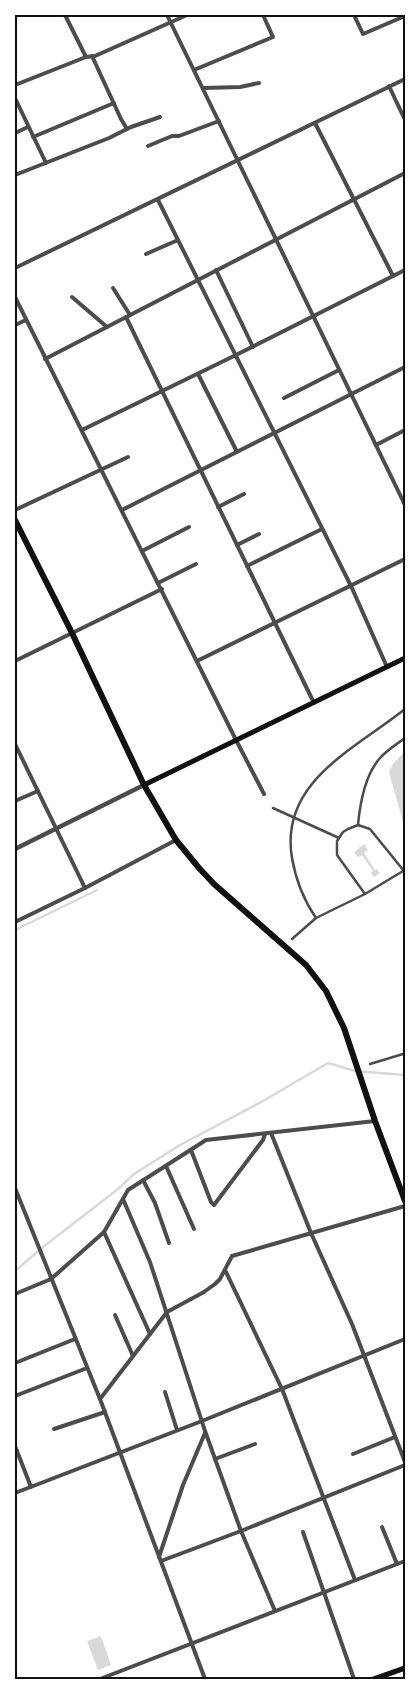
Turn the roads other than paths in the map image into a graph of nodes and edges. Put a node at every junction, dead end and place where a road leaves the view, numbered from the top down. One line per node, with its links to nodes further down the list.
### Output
1 (66, 15): 9 (street)
2 (167, 15): 7 (street)
3 (187, 15): 7 (street)
4 (263, 15): 10 (street)
5 (354, 15): 6 (street)
6 (405, 16)
7 (170, 22): 8 (street); 10 (street)
8 (92, 56): 9 (street); 17 (street)
9 (86, 57): 13 (street)
10 (194, 70): 15 (street)
11 (405, 79): 14 (street)
12 (259, 82): 15 (street)
13 (15, 86)
14 (390, 86): 19 (street); 21 (street)
15 (203, 88): 20 (street)
16 (15, 98): 22 (street)
17 (114, 103): 23 (street); 25 (street)
18 (160, 116): 23 (street)
19 (405, 120)
20 (219, 121): 26 (street); 27 (street)
21 (315, 123): 27 (street); 31 (street)
22 (28, 128): 24 (street); 25 (street)
23 (127, 129): 28 (street)
24 (15, 133)
25 (33, 137): 28 (street)
26 (148, 146)
27 (238, 160): 32 (street); 34 (street)
28 (46, 163): 30 (street)
29 (405, 173): 31 (street)
30 (15, 175)
31 (353, 199): 34 (street); 39 (street)
32 (158, 200): 33 (street); 36 (street)
33 (178, 240): 35 (street); 40 (street)
34 (276, 240): 37 (street); 45 (street)
35 (146, 254)
36 (15, 268)
37 (216, 270): 40 (street); 49 (street)
38 (405, 270): 39 (street)
39 (392, 276): 45 (street)
40 (198, 280): 44 (street); 50 (street)
41 (113, 288): 44 (street)
42 (15, 297): 46 (street)
43 (72, 297): 48 (street)
44 (128, 316): 48 (street); 55 (street)
45 (313, 316): 49 (street); 53 (street)
46 (26, 320): 47 (street); 51 (street)
47 (15, 325)
48 (107, 327): 51 (street)
49 (253, 347): 50 (street)
50 (236, 355): 54 (street); 60 (street)
51 (45, 359): 58 (street)
52 (405, 368): 56 (street)
53 (339, 370): 56 (street); 57 (street)
54 (198, 374): 55 (street); 62 (street)
55 (162, 391): 58 (street); 65 (street)
56 (350, 394): 60 (street); 61 (street)
57 (284, 398)
58 (82, 430): 64 (street)
59 (405, 430): 61 (street)
60 (274, 433): 62 (street); 73 (street)
61 (376, 445): 67 (street)
62 (237, 452): 65 (street)
63 (128, 457): 64 (street)
64 (102, 470): 69 (street); 70 (street)
65 (201, 471): 68 (street); 70 (street)
66 (244, 494): 68 (street)
67 (405, 505)
68 (218, 506): 75 (street)
69 (15, 510)
70 (122, 510): 76 (street)
71 (15, 520): 84 (highway)
72 (189, 527): 76 (street)
73 (322, 528): 79 (street); 81 (street)
74 (259, 534): 75 (street)
75 (237, 545): 79 (street)
76 (142, 551): 80 (street)
77 (405, 559): 81 (street)
78 (196, 564): 80 (street)
79 (247, 566): 83 (street)
80 (158, 583): 82 (street)
81 (350, 586): 83 (street); 88 (street)
82 (162, 589): 84 (street); 87 (street)
83 (275, 623): 87 (street); 89 (street)
84 (72, 633): 86 (street); 94 (highway)
85 (405, 658): 88 (main road)
86 (15, 661)
87 (197, 661): 92 (street)
88 (387, 667): 89 (main road)
89 (314, 703): 92 (main road)
90 (405, 709): 99 (street)
91 (405, 738): 100 (street)
92 (236, 740): 94 (main road); 96 (street)
93 (15, 744): 95 (street)
94 (144, 784): 101 (street); 103 (highway)
95 (38, 791): 97 (street); 101 (street)
96 (264, 794)
97 (15, 801)
98 (273, 808): 99 (street)
99 (293, 818): 102 (street); 108 (street)
100 (358, 825): 102 (street); 105 (street)
101 (57, 828): 104 (street); 106 (street)
102 (339, 838): 107 (street)
103 (176, 840): 106 (street); 113 (highway)
104 (15, 849)
105 (404, 871): 107 (street)
106 (85, 888): 109 (street)
107 (365, 894): 108 (street)
108 (316, 918): 110 (street)
109 (15, 922)
110 (292, 939)
111 (403, 1054): 112 (street)
112 (370, 1064)
113 (374, 1122): 114 (street); 121 (highway)
114 (271, 1133): 115 (street); 125 (street)
115 (265, 1134): 116 (street); 116 (street)
116 (191, 1150): 117 (street)
117 (166, 1166): 118 (street); 123 (street)
118 (144, 1180): 120 (street); 126 (street)
119 (15, 1188): 128 (street)
120 (123, 1199): 124 (street); 130 (street)
121 (405, 1200)
122 (405, 1206): 125 (street)
123 (194, 1229)
124 (104, 1232): 128 (street); 132 (street)
125 (311, 1233): 127 (street); 135 (street)
126 (169, 1243)
127 (225, 1270): 130 (street); 139 (street)
128 (51, 1279): 129 (street); 133 (street)
129 (15, 1294)
130 (167, 1312): 132 (street); 144 (street)
131 (115, 1315): 136 (street)
132 (150, 1334): 136 (street)
133 (75, 1339): 137 (street); 138 (street)
134 (405, 1339): 135 (street)
135 (364, 1355): 139 (street); 148 (street)
136 (133, 1356): 142 (street)
137 (15, 1363)
138 (87, 1368): 141 (street); 142 (street)
139 (282, 1389): 144 (street); 157 (street)
140 (165, 1392): 146 (street)
141 (15, 1396)
142 (100, 1398): 143 (street)
143 (105, 1412): 145 (street); 151 (street)
144 (202, 1421): 146 (street); 147 (street)
145 (54, 1429)
146 (177, 1430): 151 (street)
147 (205, 1432): 153 (street); 161 (street)
148 (395, 1437): 152 (street); 154 (street)
149 (254, 1444): 153 (street)
150 (15, 1446): 155 (street)
151 (120, 1452): 155 (street); 161 (street)
152 (352, 1454)
153 (215, 1459): 159 (street)
154 (405, 1464): 157 (street)
155 (31, 1487): 156 (street)
156 (15, 1493)
157 (322, 1498): 159 (street); 164 (street)
158 (382, 1527): 163 (street)
159 (241, 1531): 161 (street); 166 (street)
160 (304, 1532): 165 (street)
161 (160, 1559): 167 (street)
162 (405, 1560): 163 (street)
163 (397, 1564): 164 (street)
164 (355, 1580): 165 (street)
165 (324, 1592): 166 (street); 171 (street)
166 (275, 1611): 167 (street)
167 (191, 1644): 169 (street); 170 (street)
168 (405, 1668): 172 (main road)
169 (100, 1679)
170 (205, 1679)
171 (354, 1679)
172 (374, 1679)

